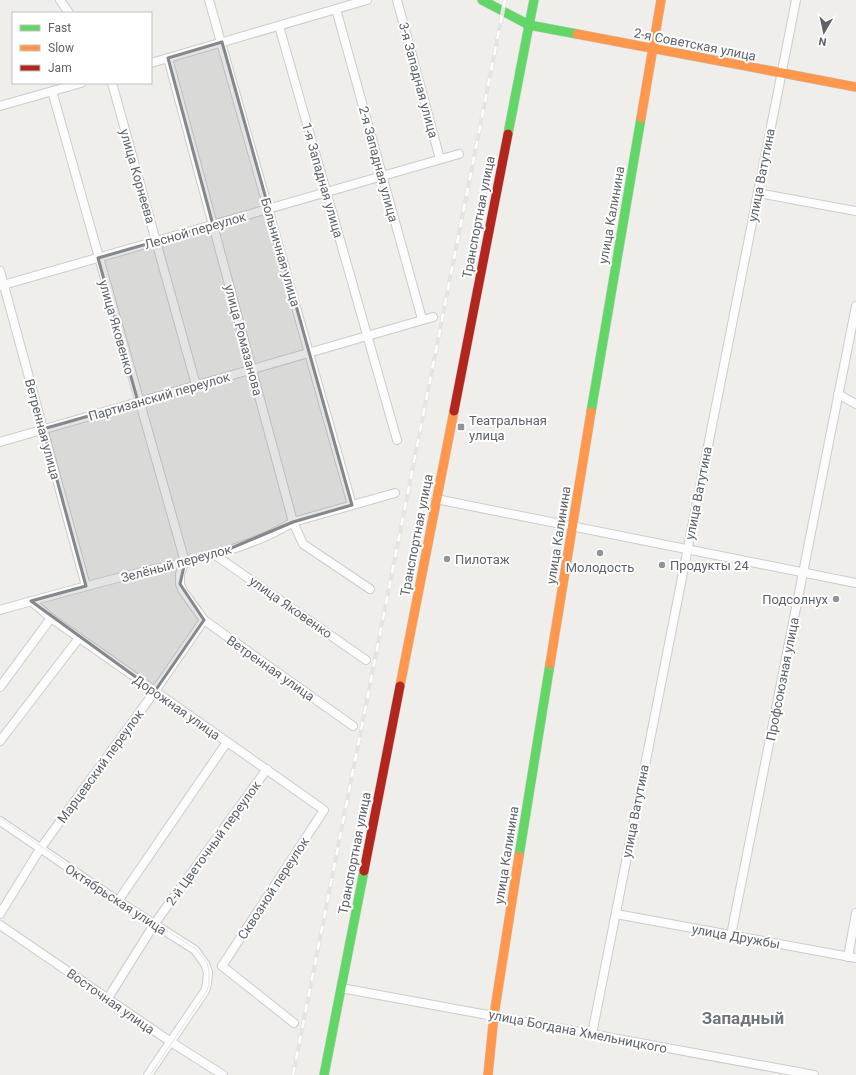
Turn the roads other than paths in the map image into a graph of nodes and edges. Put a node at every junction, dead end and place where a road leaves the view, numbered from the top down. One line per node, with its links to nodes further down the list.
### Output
1 (60, 0): 10 (street)
2 (208, 0): 13 (street, Больничная улица)
3 (367, 0): 9 (street)
4 (397, 0): 24 (street, 3-я Западная улица)
5 (482, 0): 11 (main road, 2-я Советская улица)
6 (534, 0): 11 (main road, Транспортная улица)
7 (661, 0): 14 (main road, улица Калинина)
8 (796, 0): 17 (street, улица Ватутина)
9 (336, 9): 12 (street); 25 (street, 2-я Западная улица)
10 (68, 12)
11 (530, 25): 14 (main road, 2-я Советская улица); 49 (main road, Транспортная улица)
12 (279, 26): 13 (street); 26 (street, 1-я Западная улица)
13 (222, 42): 15 (street); 28 (street, Больничная улица)
14 (653, 49): 17 (main road, 2-я Советская улица); 52 (main road, улица Калинина)
15 (168, 58): 16 (street); 30 (street, улица Ромазанова)
16 (152, 63)
17 (781, 74): 20 (main road, 2-я Советская улица); 27 (street, улица Ватутина)
18 (77, 84): 21 (street)
19 (112, 84): 31 (street, улица Корнеева)
20 (856, 87)
21 (52, 91): 22 (street); 32 (street, улица Яковенко)
22 (1, 104)
23 (460, 154): 24 (street, Лесной переулок)
24 (440, 159): 25 (street, Лесной переулок)
25 (382, 176): 26 (street, Лесной переулок); 37 (street, 2-я Западная улица)
26 (326, 192): 28 (street, Лесной переулок); 38 (street, 1-я Западная улица)
27 (758, 193): 29 (street); 53 (street, улица Ватутина)
28 (269, 209): 30 (street, Лесной переулок); 39 (street, Больничная улица)
29 (856, 211)
30 (213, 225): 31 (street, Лесной переулок); 40 (street, улица Ромазанова)
31 (156, 241): 32 (street, Лесной переулок); 41 (street, улица Корнеева)
32 (98, 258): 34 (street, Лесной переулок); 43 (street, улица Яковенко)
33 (0, 271): 34 (street, Ветренная улица)
34 (2, 286): 45 (street, Ветренная улица)
35 (856, 306): 42 (street, Профсоюзная улица)
36 (432, 317): 37 (street, Партизанский переулок)
37 (422, 319): 38 (street, Партизанский переулок)
38 (367, 335): 39 (street, Партизанский переулок); 46 (street, 1-я Западная улица)
39 (309, 352): 40 (street, Партизанский переулок); 50 (street, Больничная улица)
40 (252, 369): 41 (street, Партизанский переулок); 51 (street, улица Ромазанова)
41 (196, 385): 43 (street, Партизанский переулок)
42 (838, 394): 44 (street); 56 (street, Профсоюзная улица)
43 (138, 402): 45 (street, Партизанский переулок); 55 (street, улица Яковенко)
44 (856, 404)
45 (43, 429): 47 (street, Партизанский переулок); 58 (street, Ветренная улица)
46 (397, 440)
47 (0, 442)
48 (395, 492): 50 (street, Зелёный переулок)
49 (436, 499): 52 (street); 83 (main road, Транспортная улица)
50 (352, 505): 51 (street, Зелёный переулок)
51 (293, 522): 54 (street, Зелёный переулок); 59 (street, улица Ромазанова)
52 (572, 526): 53 (street); 85 (main road, улица Калинина)
53 (687, 550): 56 (street); 78 (street, улица Ватутина)
54 (215, 555): 55 (street, Зелёный переулок); 65 (street, улица Яковенко)
55 (185, 562): 58 (street, Зелёный переулок); 63 (street, Ветренная улица)
56 (803, 573): 57 (street); 81 (street, Профсоюзная улица)
57 (856, 583)
58 (86, 586): 60 (street, Зелёный переулок)
59 (370, 589)
60 (31, 601): 61 (street, Зелёный переулок); 62 (street, Дорожная улица)
61 (0, 610)
62 (51, 618): 64 (street, Дорожная улица); 66 (street)
63 (204, 620): 67 (street, Марцевский переулок); 68 (street, Ветренная улица)
64 (79, 638): 67 (street, Дорожная улица); 69 (street)
65 (366, 660)
66 (0, 687)
67 (155, 691): 70 (street, Дорожная улица); 74 (street, Марцевский переулок)
68 (353, 726)
69 (0, 741)
70 (227, 742): 71 (street, Дорожная улица); 75 (street)
71 (267, 769): 72 (street, Дорожная улица); 79 (street, 2-й Цветочный переулок)
72 (324, 810): 86 (street, Сквозной переулок)
73 (0, 820): 74 (street, Октябрьская улица)
74 (40, 849): 75 (street, Октябрьская улица); 77 (street, Марцевский переулок)
75 (118, 902): 79 (street, Октябрьская улица)
76 (856, 912): 82 (street)
77 (0, 914)
78 (616, 914): 81 (street, улица Дружбы); 87 (street, улица Ватутина)
79 (154, 924): 84 (street, 2-й Цветочный переулок); 88 (street, Октябрьская улица)
80 (0, 925): 84 (street, Восточная улица)
81 (731, 935): 82 (street, улица Дружбы)
82 (852, 957)
83 (342, 988): 85 (street, улица Богдана Хмельницкого); 91 (main road, Транспортная улица)
84 (108, 998): 88 (street, Восточная улица)
85 (494, 1015): 87 (street, улица Богдана Хмельницкого); 92 (main road, улица Калинина)
86 (294, 1023)
87 (592, 1034): 93 (street, улица Богдана Хмельницкого)
88 (171, 1042): 89 (street); 90 (street, Восточная улица)
89 (148, 1075)
90 (223, 1075)
91 (324, 1075)
92 (488, 1075)
93 (814, 1075)

